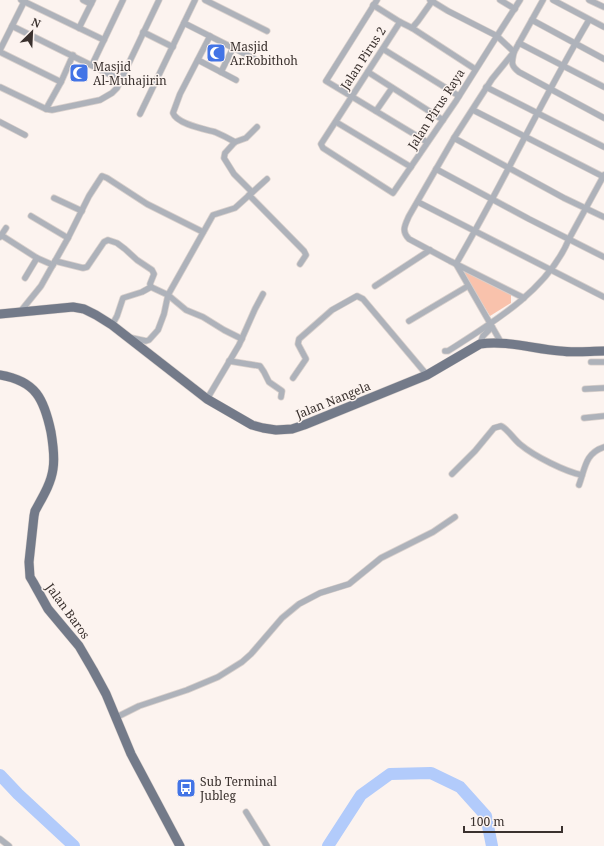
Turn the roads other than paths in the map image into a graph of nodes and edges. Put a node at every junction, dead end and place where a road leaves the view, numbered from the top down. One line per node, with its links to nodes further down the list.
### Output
1 (83, 0): 14 (street)
2 (123, 0): 30 (street)
3 (159, 0): 27 (street)
4 (195, 0): 21 (street)
5 (205, 0): 26 (street)
6 (377, 0): 16 (street)
7 (431, 0): 25 (street); 29 (street)
8 (500, 0): 17 (street)
9 (520, 0): 17 (street, Jalan Pirus Raya)
10 (543, 0): 18 (street)
11 (553, 0): 19 (street)
12 (589, 0): 15 (street)
13 (23, 1): 22 (street); 24 (street)
14 (92, 2): 24 (street)
15 (602, 4)
16 (373, 6): 20 (street); 55 (street)
17 (514, 8): 29 (street, Jalan Pirus Raya)
18 (532, 20): 31 (street); 32 (street)
19 (589, 20): 23 (street); 32 (street)
20 (400, 22): 25 (street, Jalan Pirus 2); 35 (street, Jalan Pirus 2)
21 (184, 23): 28 (street); 33 (street)
22 (12, 26): 37 (street); 38 (street)
23 (604, 27)
24 (79, 28): 30 (street)
25 (412, 28): 44 (street, Jalan Pirus 2)
26 (267, 31)
27 (143, 32): 33 (street); 47 (street)
28 (210, 36): 34 (street); 41 (street)
29 (498, 36): 36 (street); 44 (street, Jalan Pirus Raya)
30 (104, 40): 42 (street)
31 (519, 43): 36 (street); 43 (street)
32 (575, 43): 40 (street); 43 (street)
33 (172, 47): 61 (street)
34 (234, 48): 39 (street); 45 (street)
35 (383, 49): 46 (street, Jalan Pirus 2); 56 (street)
36 (512, 50): 51 (street); 54 (street)
37 (0, 51): 49 (street)
38 (73, 56): 42 (street); 49 (street)
39 (255, 58)
40 (604, 59)
41 (198, 60): 45 (street); 70 (street)
42 (92, 65): 47 (street)
43 (563, 66): 52 (street); 54 (street)
44 (475, 69): 56 (street, Jalan Pirus Raya)
45 (222, 72): 48 (street)
46 (368, 72): 53 (street); 55 (street, Jalan Pirus 2)
47 (121, 80): 57 (street)
48 (236, 80)
49 (61, 82): 57 (street)
50 (0, 87): 57 (street)
51 (486, 87): 58 (street); 60 (street)
52 (604, 87)
53 (392, 88): 59 (street); 63 (street)
54 (551, 89): 60 (street); 62 (street)
55 (352, 96): 59 (street); 65 (street, Jalan Pirus 2)
56 (459, 96): 63 (street, Jalan Pirus Raya)
57 (46, 109)
58 (473, 110): 68 (street); 69 (street)
59 (376, 111): 71 (street)
60 (538, 113): 68 (street); 72 (street)
61 (140, 114)
62 (604, 118)
63 (443, 120): 71 (street, Jalan Pirus Raya)
64 (0, 122): 67 (street)
65 (336, 122): 73 (street); 79 (street, Jalan Pirus 2)
66 (257, 127): 70 (street)
67 (25, 135)
68 (525, 137): 74 (street); 76 (street)
69 (454, 138): 74 (street); 75 (street)
70 (235, 142): 78 (street)
71 (427, 142): 73 (street, Jalan Pirus Raya)
72 (604, 147)
73 (410, 167): 79 (street, Jalan Pirus Raya)
74 (509, 168): 81 (street); 83 (street)
75 (436, 169): 81 (street); 82 (street)
76 (604, 176): 83 (street)
77 (267, 179): 78 (street)
78 (251, 193): 89 (street); 97 (street)
79 (393, 193)
80 (54, 198): 84 (street)
81 (493, 199): 88 (street); 92 (street)
82 (418, 202): 88 (street); 93 (street)
83 (586, 208): 86 (street); 92 (street)
84 (82, 211): 89 (street); 91 (street)
85 (30, 216): 91 (street)
86 (604, 217)
87 (6, 228): 90 (street)
88 (475, 231): 98 (street); 99 (street)
89 (203, 232): 105 (street)
90 (1, 236): 95 (street)
91 (68, 238): 96 (street)
92 (569, 238): 94 (street); 99 (street)
93 (430, 250): 98 (street); 101 (street)
94 (604, 257)
95 (38, 258): 96 (street); 100 (street)
96 (54, 263): 103 (street); 108 (street)
97 (300, 264)
98 (456, 264): 102 (street); 107 (street)
99 (551, 270): 106 (street); 107 (street)
100 (25, 278)
101 (374, 286)
102 (468, 286): 110 (street); 112 (street)
103 (151, 287): 105 (street); 111 (street)
104 (263, 294): 114 (street)
105 (168, 295): 113 (street); 114 (street)
106 (604, 297)
107 (524, 298): 112 (street)
108 (20, 313): 109 (main road, Jalan Nangela); 111 (main road, Jalan Nangela)
109 (0, 314)
110 (409, 320)
111 (112, 325): 113 (main road, Jalan Nangela)
112 (491, 326): 115 (street); 116 (street); 117 (street)
113 (126, 337): 128 (main road, Jalan Nangela)
114 (242, 339): 119 (street)
115 (480, 344): 116 (main road, Jalan Nangela); 123 (main road, Jalan Nangela)
116 (502, 344): 118 (main road, Jalan Nangela)
117 (445, 351)
118 (604, 351)
119 (229, 361): 127 (street); 128 (street)
120 (591, 362): 121 (street)
121 (604, 362)
122 (0, 375): 136 (main road, Jalan Baros)
123 (427, 375): 124 (street); 128 (main road, Jalan Nangela)
124 (293, 378)
125 (604, 388): 126 (street)
126 (585, 389)
127 (281, 397)
128 (207, 399)
129 (604, 416): 130 (street)
130 (584, 418)
131 (604, 447): 133 (street)
132 (452, 474): 133 (street)
133 (582, 476): 134 (street)
134 (579, 486)
135 (455, 517): 136 (street)
136 (115, 718): 140 (main road, Jalan Baros)
137 (246, 812): 141 (street)
138 (0, 839): 139 (street)
139 (9, 846)
140 (180, 846)
141 (266, 846)

